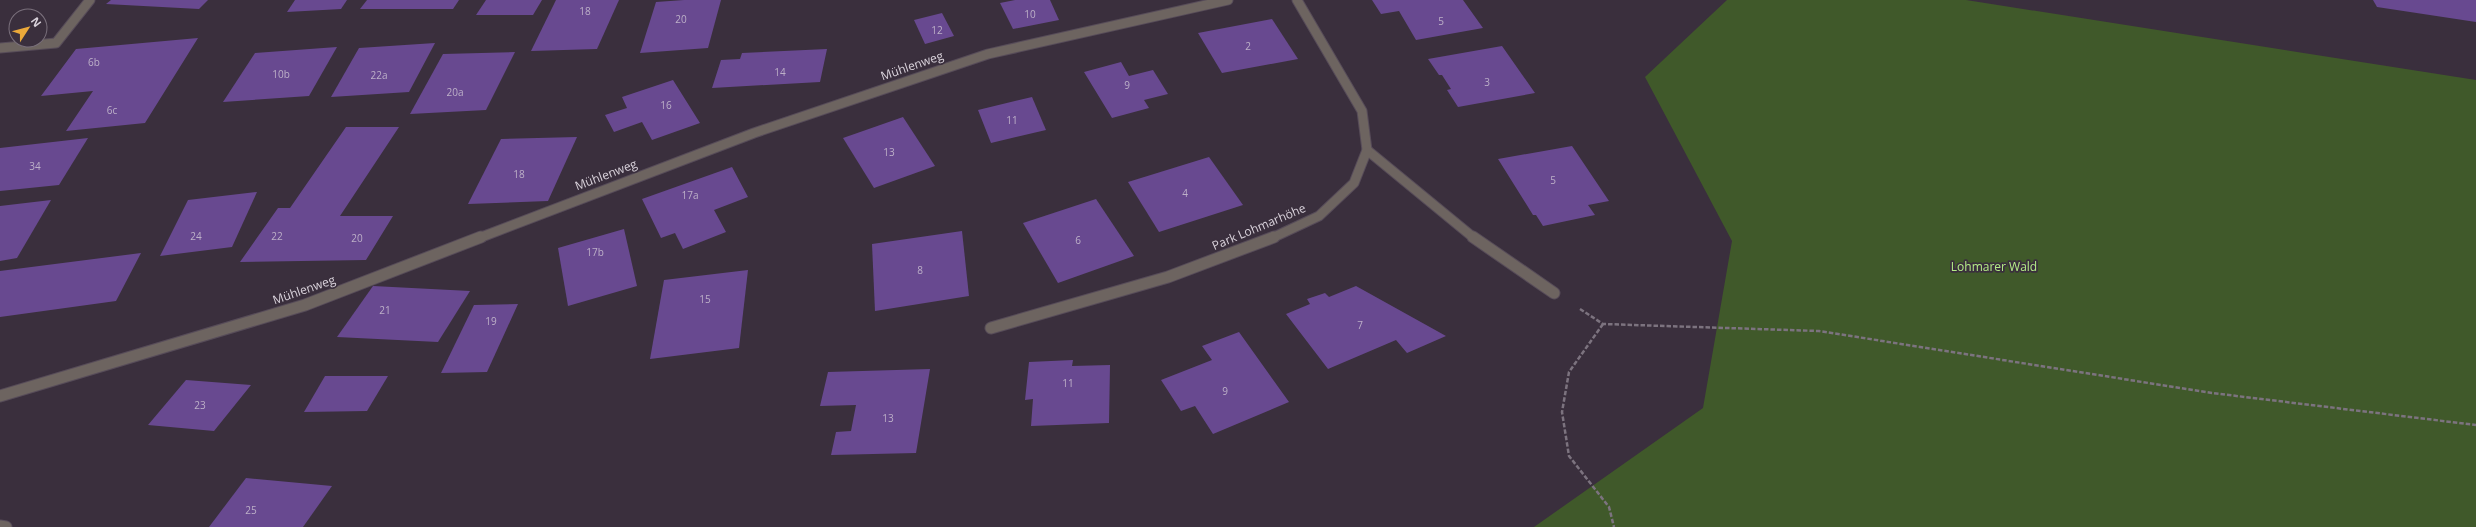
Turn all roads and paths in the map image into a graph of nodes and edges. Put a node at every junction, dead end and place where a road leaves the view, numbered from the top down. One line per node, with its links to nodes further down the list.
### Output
1 (90, 0): 4 (street)
2 (1228, 0): 9 (street, Mühlenweg)
3 (1298, 0): 5 (street, Park Lohmarhöhe)
4 (0, 48)
5 (1367, 150): 6 (street); 8 (street, Park Lohmarhöhe)
6 (1554, 292): 7 (path)
7 (1603, 324): 10 (path); 13 (path)
8 (991, 328)
9 (0, 396)
10 (2476, 425)
11 (0, 526): 12 (street)
12 (6, 527)
13 (1614, 527)

